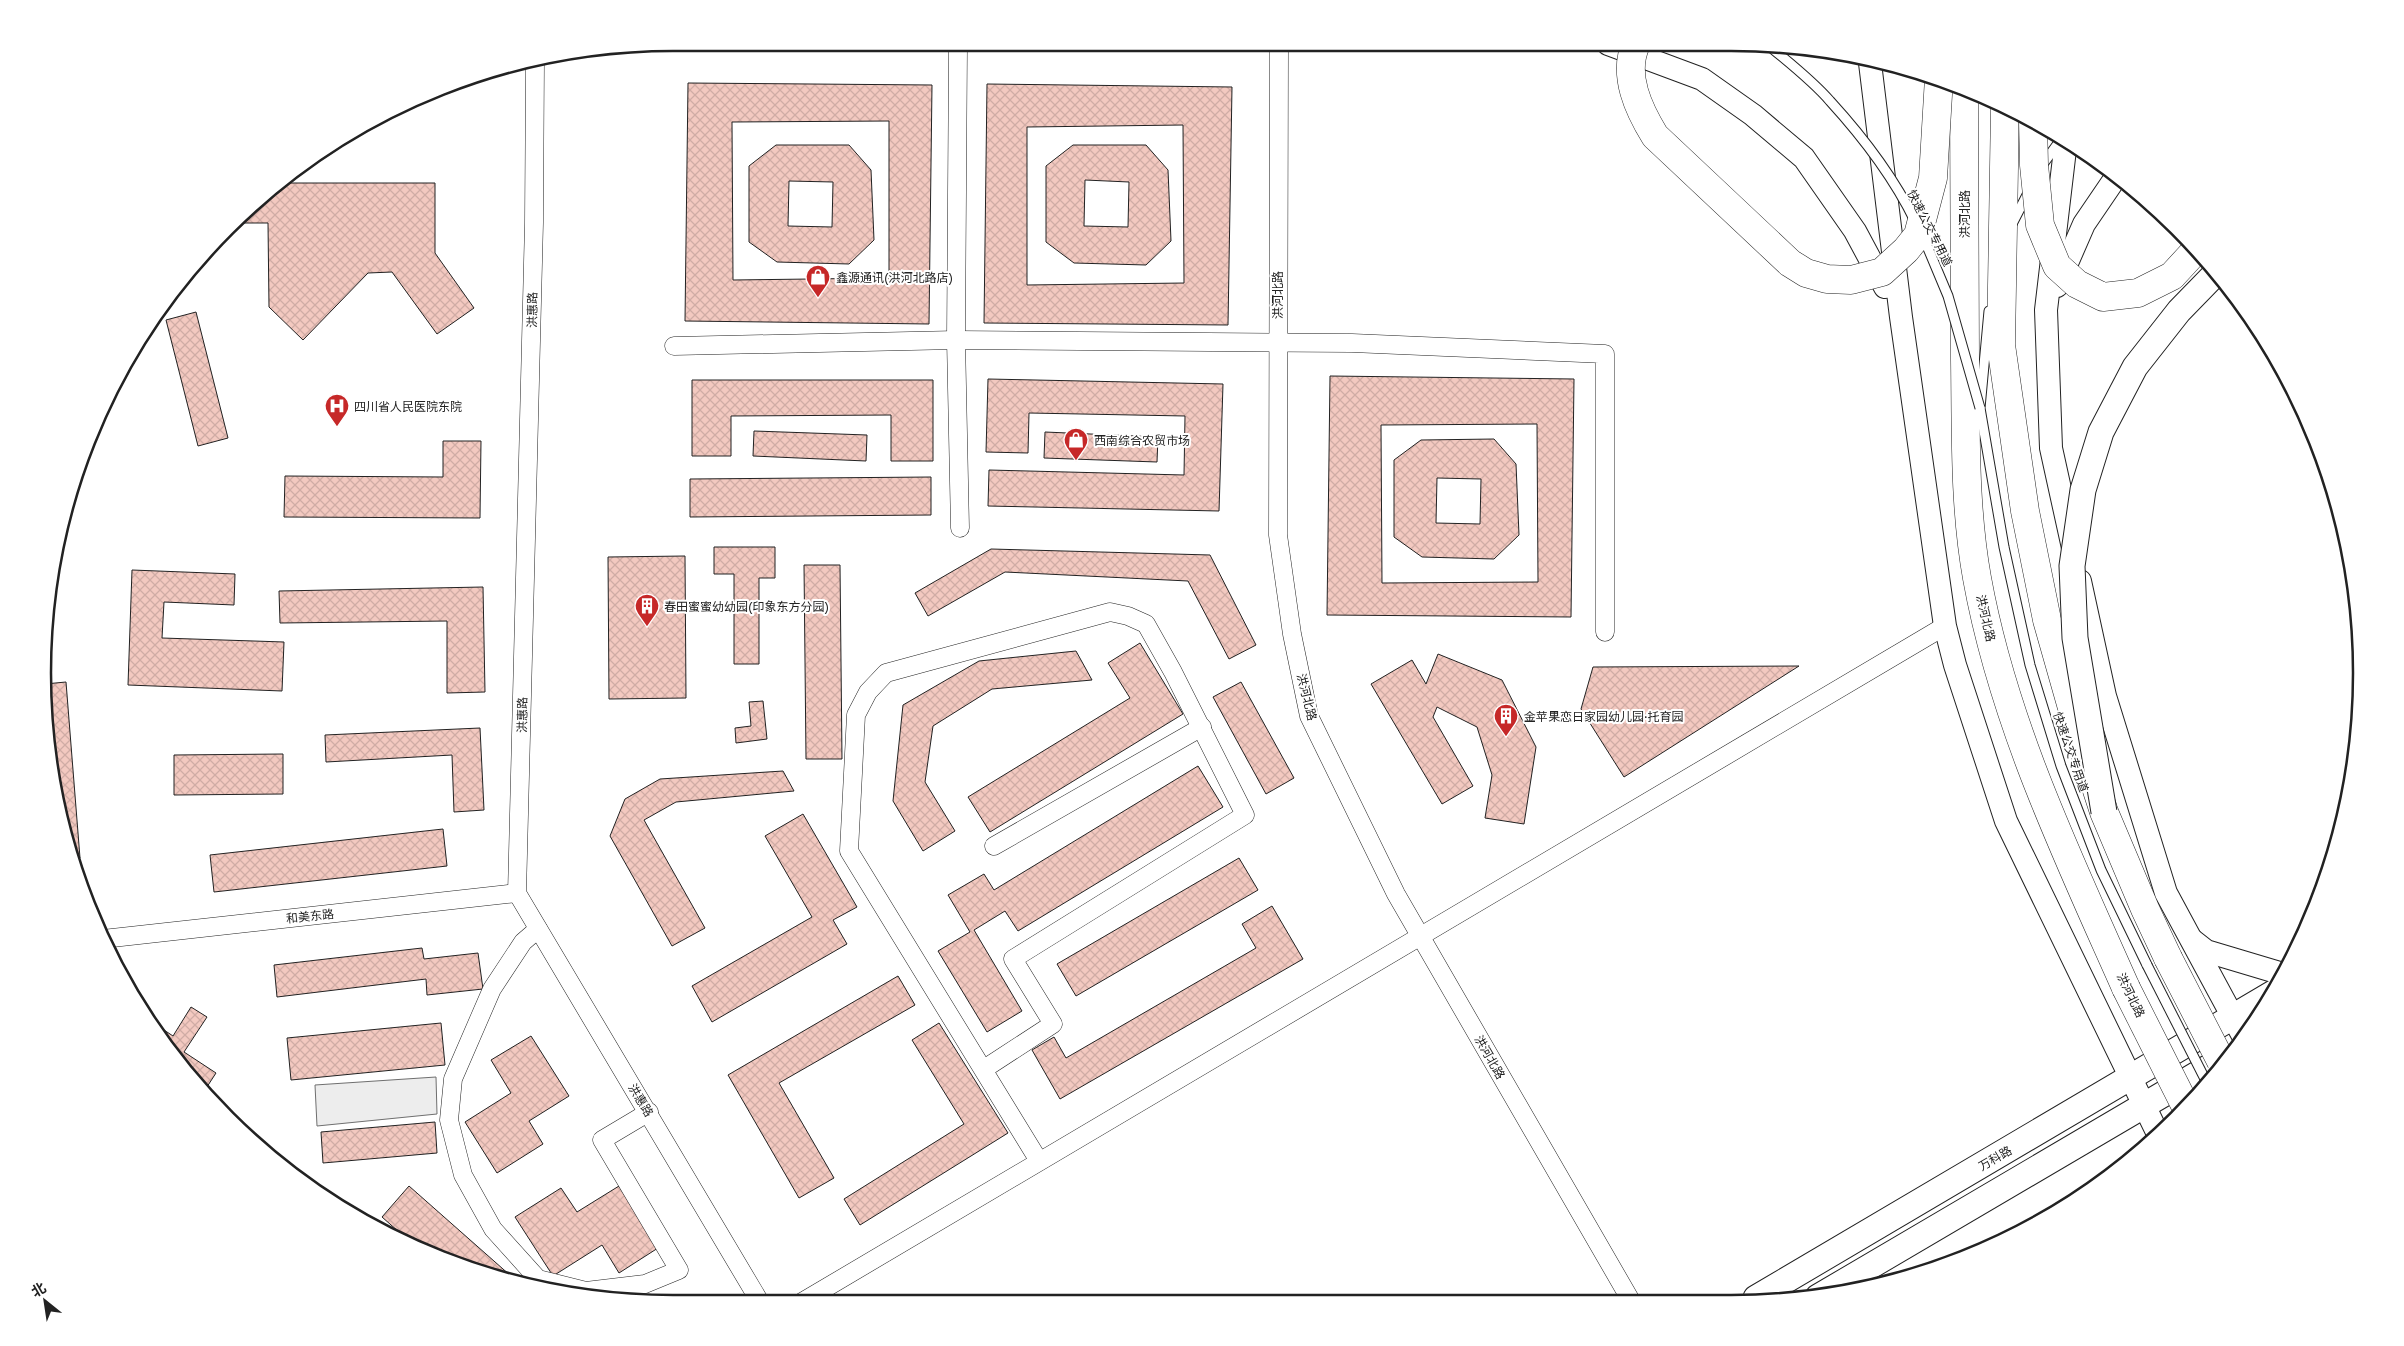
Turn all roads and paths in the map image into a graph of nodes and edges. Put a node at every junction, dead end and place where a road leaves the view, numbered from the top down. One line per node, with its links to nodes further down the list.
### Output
1 (958, 51): 21 (street)
2 (1279, 51): 22 (street, 洪河北路)
3 (1626, 51): 20 (street)
4 (1635, 51): 8 (main road, bridge)
5 (1778, 54): 24 (lane, 快速公交专用道, bridge)
6 (535, 67): 31 (street, 洪惠路)
7 (1871, 67): 20 (street)
8 (1938, 87)
9 (1964, 97): 44 (main road, 洪河北路, bridge)
10 (2005, 115): 29 (main road, bridge)
11 (2033, 130): 15 (main road, bridge)
12 (2057, 144): 17 (lane, bridge)
13 (2065, 149): 19 (street)
14 (2112, 183): 19 (street)
15 (2191, 255)
16 (2211, 279): 29 (main road, bridge)
17 (1993, 281)
18 (1990, 300): 24 (lane, 快速公交专用道)
19 (2046, 310): 35 (street)
20 (1901, 317): 26 (street)
21 (956, 340): 22 (street); 23 (street); 25 (street)
22 (1277, 343): 27 (street); 33 (street, 洪河北路)
23 (674, 346)
24 (1980, 408): 42 (lane, 快速公交专用道, bridge)
25 (960, 528)
26 (1945, 626): 33 (street); 43 (street)
27 (1605, 632)
28 (1202, 727): 30 (street); 41 (street); 41 (street)
29 (2104, 812): 39 (main road, bridge)
30 (994, 846)
31 (517, 893): 32 (street, 洪惠路); 34 (street, 和美东路)
32 (538, 929): 46 (street, 洪惠路); 49 (street)
33 (1420, 936): 48 (street); 55 (street, 洪河北路)
34 (111, 938)
35 (2191, 939): 36 (street); 38 (street)
36 (2276, 972)
37 (2250, 1015): 38 (main road, 万科路)
38 (2238, 1026): 43 (main road, 万科路)
39 (2220, 1056)
40 (2212, 1066): 45 (main road)
41 (984, 1069): 48 (street)
42 (2204, 1076)
43 (2130, 1078): 45 (street); 52 (main road, 万科路)
44 (2183, 1100)
45 (2143, 1106): 47 (street); 50 (main road)
46 (648, 1112): 51 (street); 53 (street, 洪惠路)
47 (2155, 1128)
48 (1039, 1161): 54 (street)
49 (557, 1284)
50 (1838, 1285)
51 (598, 1290)
52 (1764, 1293)
53 (756, 1295)
54 (814, 1295)
55 (1628, 1295)

